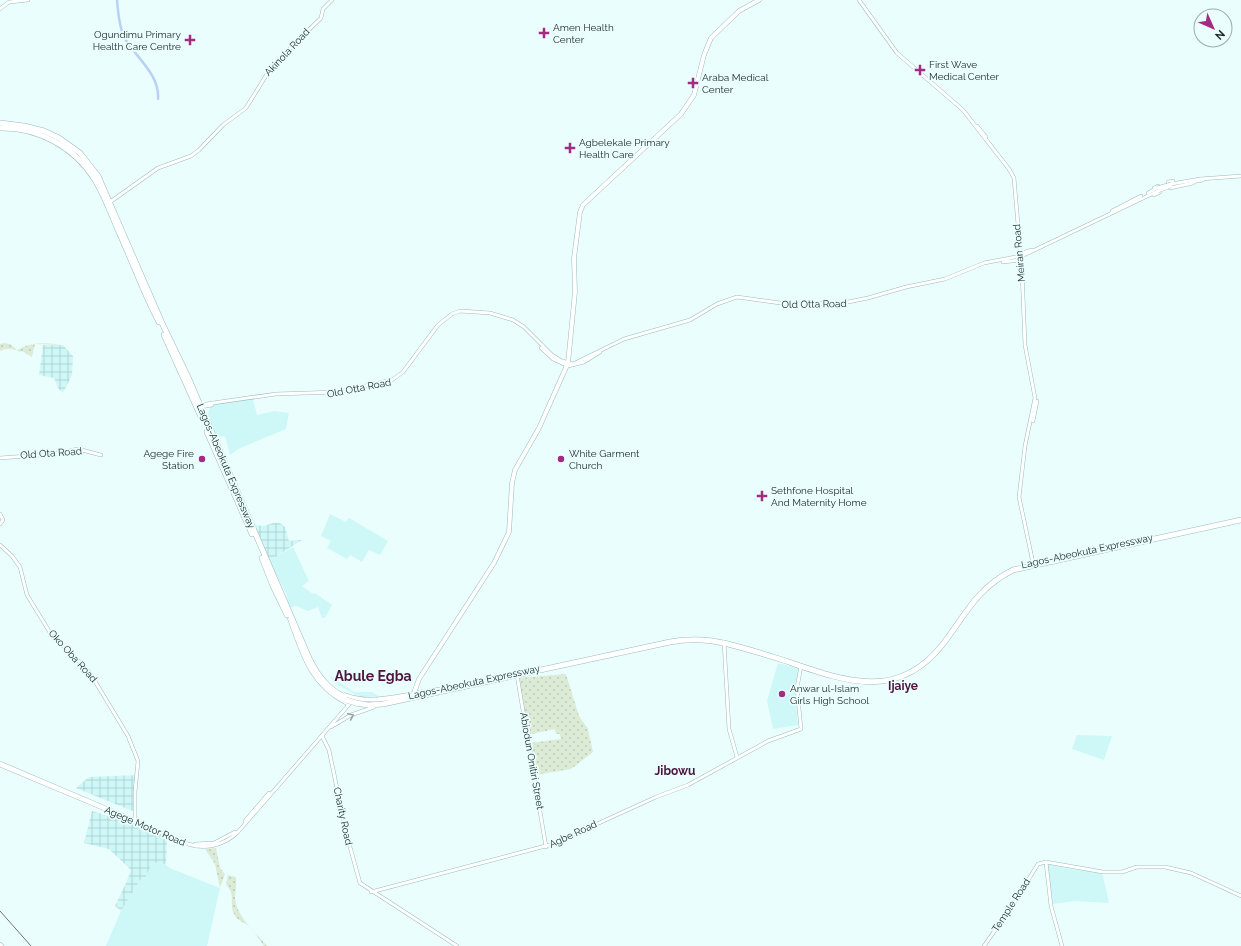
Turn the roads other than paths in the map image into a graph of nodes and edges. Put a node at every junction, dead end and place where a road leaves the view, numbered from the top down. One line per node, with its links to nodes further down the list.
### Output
1 (28, 0): 6 (street)
2 (332, 0): 13 (street, Akinola Road)
3 (756, 0): 12 (main road)
4 (759, 0): 12 (main road)
5 (860, 0): 15 (street, Meiran Road)
6 (0, 9)
7 (0, 124): 11 (highway, Lagos-Abeokuta Expressway)
8 (0, 128): 11 (highway, Lagos-Abeokuta Expressway)
9 (1241, 177): 10 (street)
10 (1200, 180): 10 (street); 14 (street, bridge)
11 (102, 188): 13 (highway, Lagos-Abeokuta Expressway); 16 (highway, Lagos-Abeokuta Expressway)
12 (594, 192): 17 (main road)
13 (110, 202): 16 (highway, Lagos-Abeokuta Expressway)
14 (1128, 204): 14 (street); 15 (street, Old Otta Road)
15 (1021, 256): 17 (street, Old Otta Road); 25 (street, Meiran Road)
16 (161, 323): 18 (highway, Lagos-Abeokuta Expressway); 26 (highway, Lagos-Abeokuta Expressway)
17 (567, 365): 18 (street, Old Otta Road); 18 (street, Old Otta Road); 31 (main road)
18 (200, 406): 26 (highway, Lagos-Abeokuta Expressway)
19 (101, 455): 20 (street, Old Ota Road)
20 (0, 458)
21 (0, 514): 23 (street)
22 (1241, 519): 25 (highway, Lagos-Abeokuta Expressway); 28 (highway, Lagos-Abeokuta Expressway)
23 (0, 524)
24 (0, 545): 41 (street, Oko Oba Road)
25 (1034, 562): 30 (highway, Lagos-Abeokuta Expressway)
26 (290, 619): 32 (highway, Lagos-Abeokuta Expressway)
27 (724, 642): 28 (highway, Lagos-Abeokuta Expressway); 29 (highway, Lagos-Abeokuta Expressway); 39 (street)
28 (801, 666): 39 (street, Agbe Road)
29 (517, 675): 30 (highway, Lagos-Abeokuta Expressway); 43 (street, Abiodun Onitiri Street)
30 (443, 690): 31 (main road); 32 (highway, Lagos-Abeokuta Expressway); 33 (main road)
31 (414, 693): 32 (main road)
32 (352, 701): 33 (main road); 34 (street, Agege Motor Road)
33 (374, 707): 35 (street, one-way to 33)
34 (342, 712): 35 (street, Agege Motor Road); 37 (street, Agege Motor Road)
35 (329, 728): 36 (street, Agege Motor Road)
36 (325, 732): 37 (street, Agege Motor Road); 38 (street)
37 (321, 736): 38 (street, Charity Road); 42 (street, Agege Motor Road)
38 (326, 742): 45 (street, Charity Road)
39 (737, 758): 43 (street, Agbe Road)
40 (0, 764): 41 (street, Agege Motor Road); 42 (street, Agege Motor Road)
41 (135, 820): 42 (street, Agege Motor Road)
42 (216, 844)
43 (546, 846): 45 (street, Agbe Road)
44 (1046, 862): 46 (street); 48 (street, Temple Road); 49 (street)
45 (370, 892): 47 (street, Charity Road)
46 (1241, 896)
47 (457, 946)
48 (984, 946)
49 (1062, 946)

